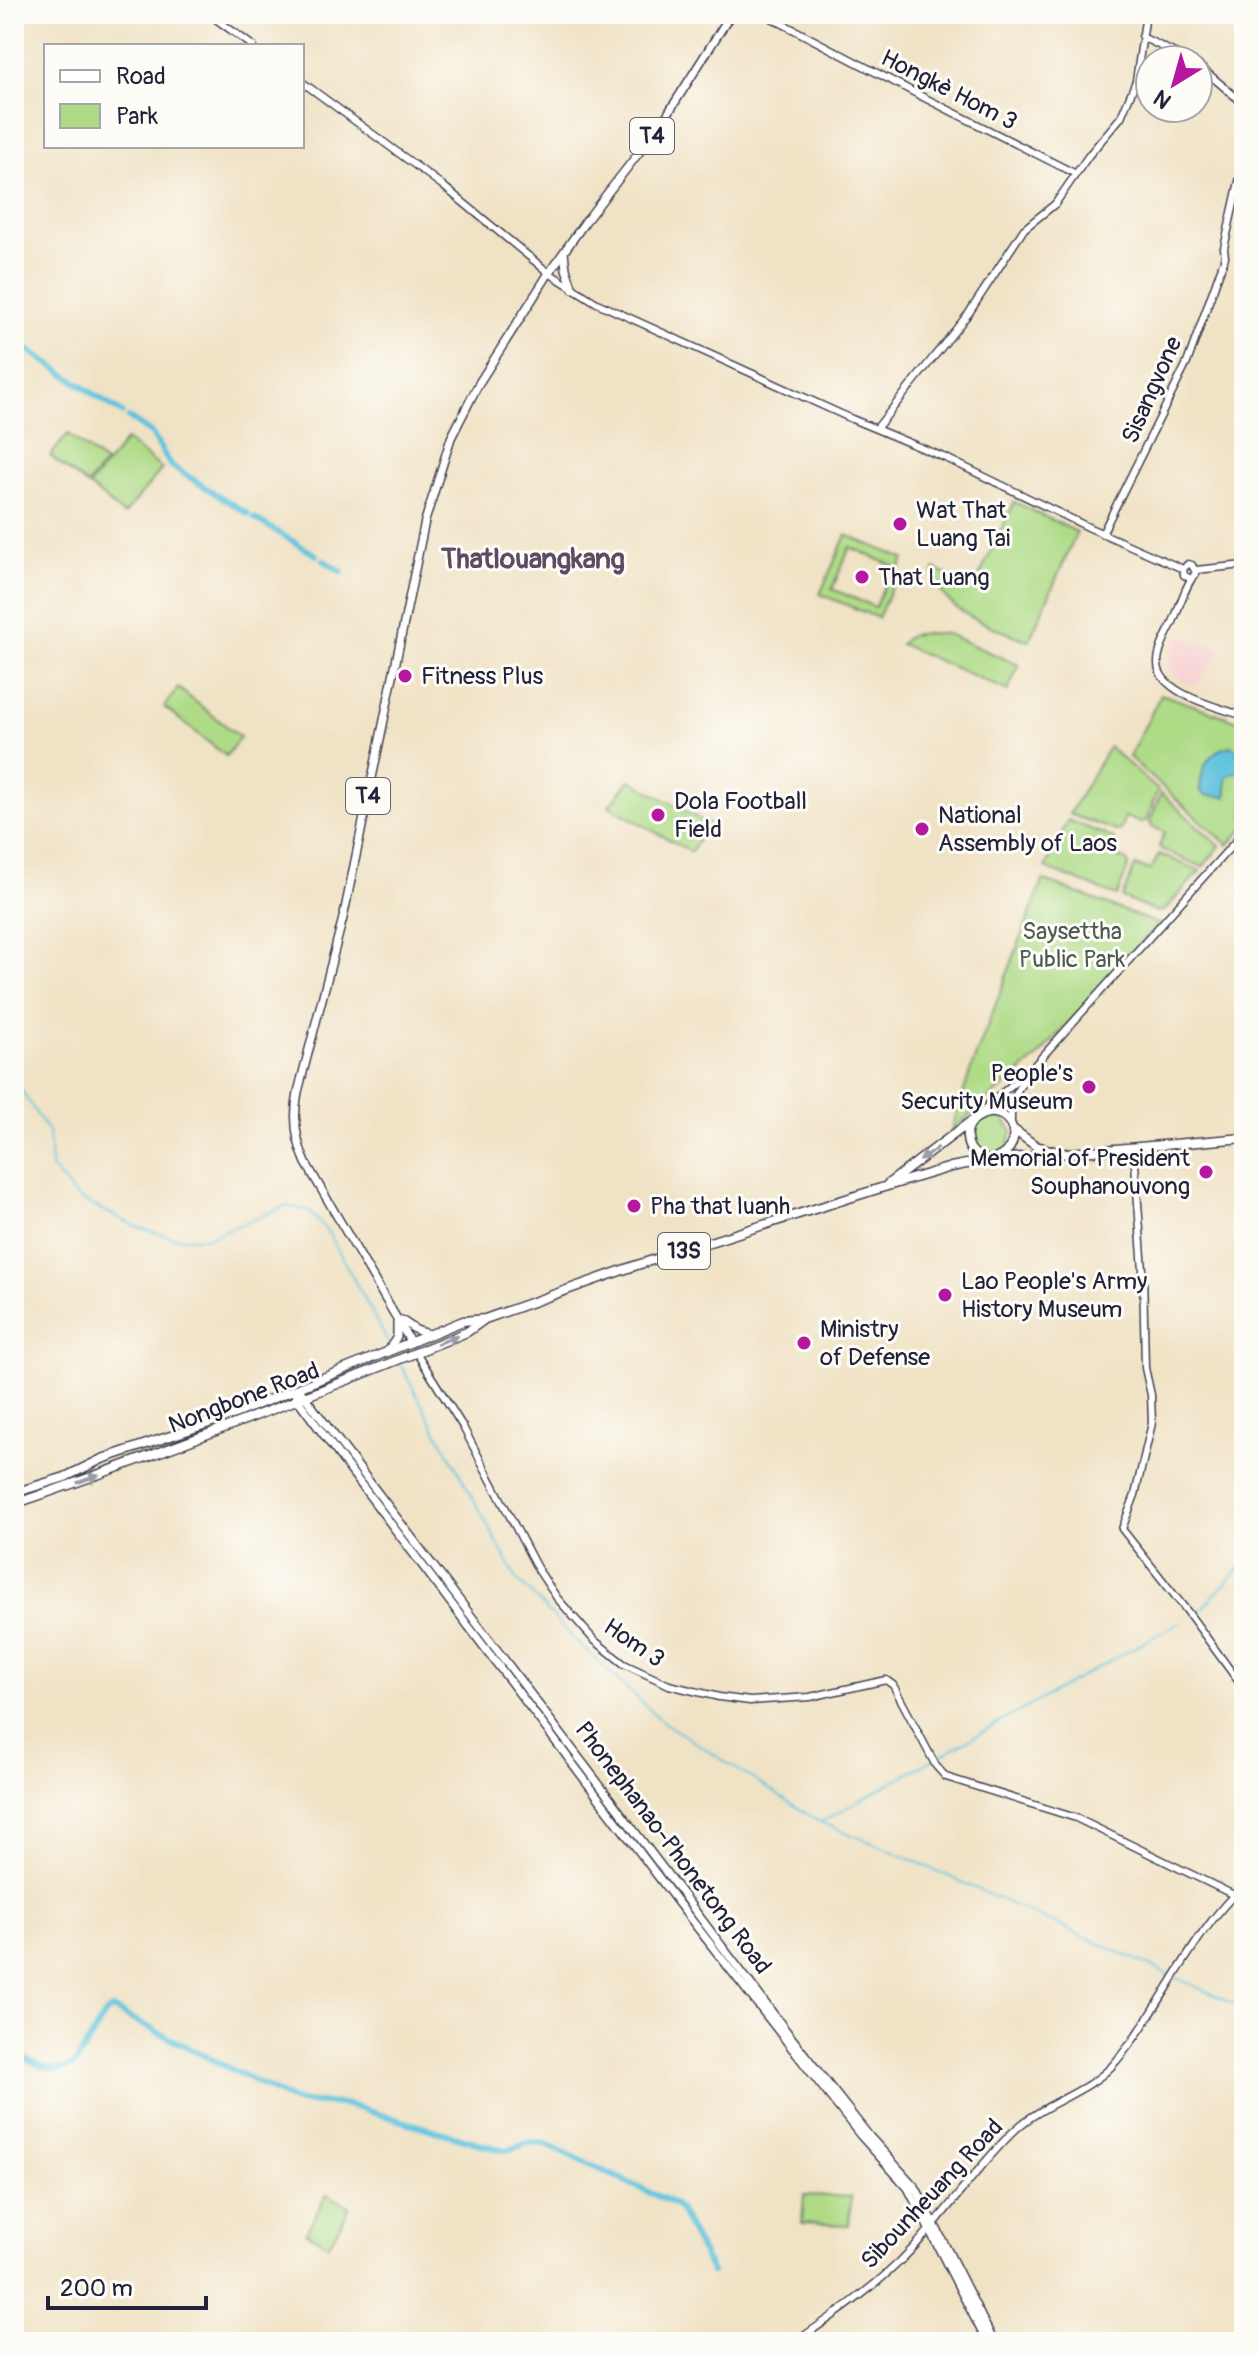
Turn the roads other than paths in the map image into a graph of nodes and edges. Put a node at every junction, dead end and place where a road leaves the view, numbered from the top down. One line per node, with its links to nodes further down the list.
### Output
1 (209, 14): 6 (street)
2 (731, 14): 13 (main road, T4)
3 (764, 14): 12 (street, Hongkè Hom 3)
4 (1146, 14): 5 (street)
5 (1142, 37): 7 (street); 12 (street)
6 (250, 44)
7 (1156, 44)
8 (1214, 79): 10 (street)
9 (304, 83): 14 (street)
10 (1244, 104)
11 (1244, 159): 17 (street, Sisangvone)
12 (1076, 174): 16 (street)
13 (564, 252): 14 (main road, T4); 15 (main road)
14 (549, 273): 15 (street); 32 (main road, T4)
15 (573, 289): 16 (street)
16 (876, 429): 17 (street)
17 (1102, 534): 19 (street)
18 (1244, 565): 20 (street)
19 (1183, 569): 20 (street); 21 (street)
20 (1196, 570): 21 (street)
21 (1189, 578): 22 (street)
22 (1244, 716)
23 (1244, 832): 24 (street)
24 (1032, 1068): 25 (street, Nongbone Road); 26 (street)
25 (976, 1118): 26 (highway, Nongbone Road / 13S); 30 (highway); 31 (highway, Nongbone Road / 13S, one-way to 31)
26 (1012, 1127): 29 (highway, Nongbone Road / 13S); 30 (highway)
27 (1244, 1140): 28 (highway, Nongbone Road / 13S); 29 (highway, Nongbone Road / 13S)
28 (1134, 1151): 29 (highway, Nongbone Road / 13S); 41 (street)
29 (1064, 1154): 30 (highway, Nongbone Road / 13S)
30 (991, 1160): 31 (highway, Nongbone Road / 13S)
31 (884, 1187): 33 (highway, Nongbone Road / 13S)
32 (396, 1316): 34 (main road); 35 (main road, T4); 37 (main road)
33 (485, 1319): 34 (highway, Nongbone Road / 13S); 36 (highway, Nongbone Road / 13S, one-way to 33)
34 (429, 1334): 35 (highway, Nongbone Road / 13S)
35 (411, 1343): 36 (highway); 37 (highway, Nongbone Road / 13S)
36 (416, 1352): 37 (highway, Nongbone Road / 13S); 43 (street, Hom 3)
37 (383, 1358): 38 (highway, Nongbone Road / 13S)
38 (299, 1394): 39 (highway, Nongbone Road / 13S); 40 (highway, Nongbone Road / 13S, one-way to 38); 45 (main road, Phonephanao-Phonetong Road)
39 (14, 1493)
40 (14, 1504)
41 (1244, 1689)
42 (1244, 1885): 43 (street, Sibounheuang Road)
43 (1233, 1895): 44 (street); 45 (street, Sibounheuang Road)
44 (1244, 1900)
45 (932, 2226): 46 (main road, Phonephanao-Phonetong Road); 47 (street, Sibounheuang Road)
46 (974, 2312): 48 (main road, Phonephanao-Phonetong Road); 49 (main road, Phonephanao-Phonetong Road)
47 (795, 2342)
48 (987, 2342)
49 (994, 2342)

